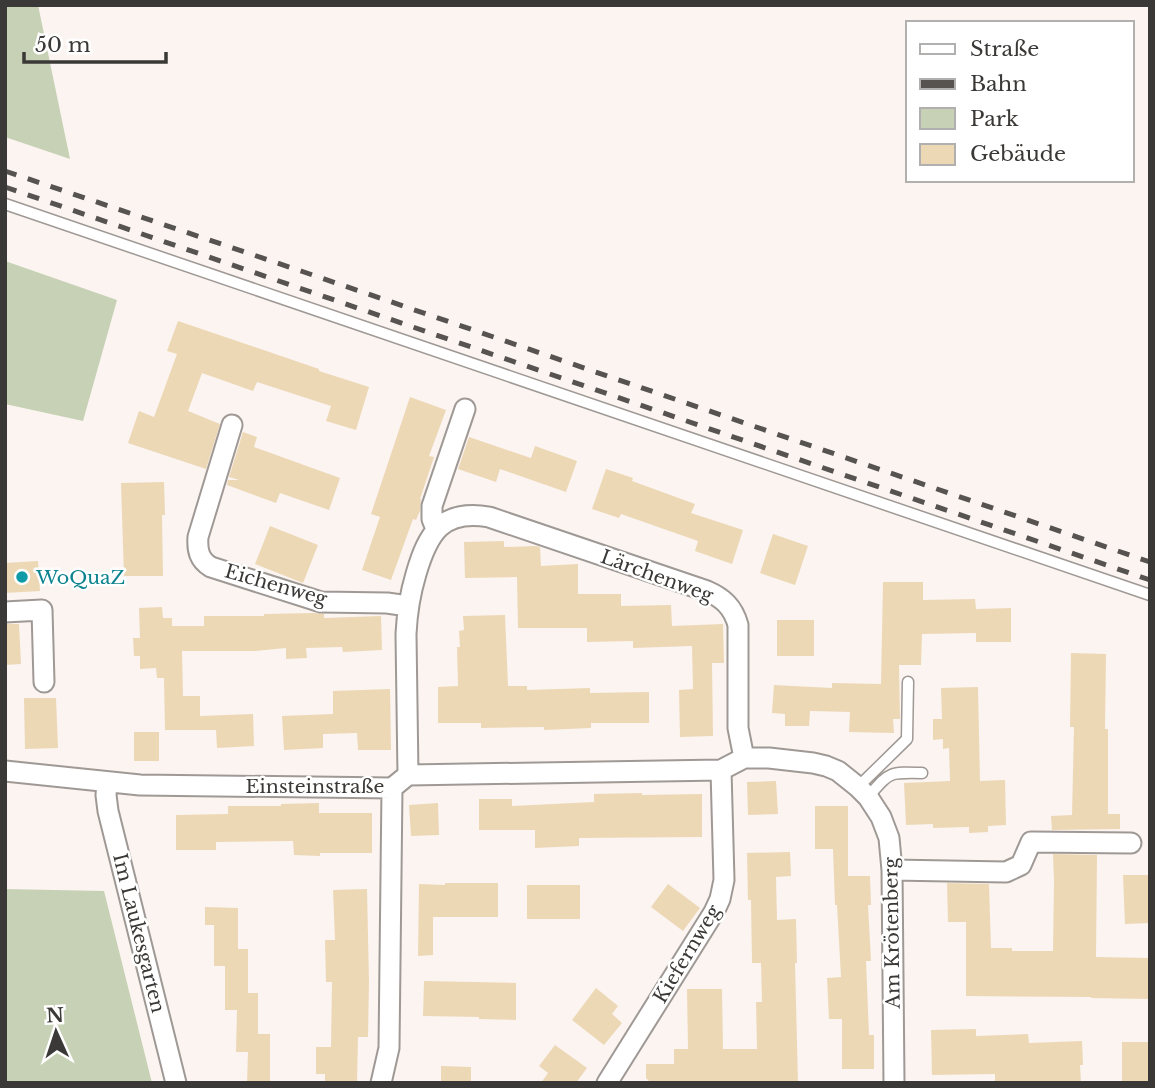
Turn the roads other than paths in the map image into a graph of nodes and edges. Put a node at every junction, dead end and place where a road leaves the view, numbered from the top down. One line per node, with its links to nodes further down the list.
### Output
1 (5, 204): 5 (lane)
2 (465, 409): 4 (street)
3 (232, 425): 6 (street, Eichenweg)
4 (436, 529): 6 (street); 10 (street, Lärchenweg)
5 (1150, 595)
6 (408, 606): 14 (street)
7 (5, 612): 8 (street)
8 (44, 682)
9 (908, 682): 17 (lane)
10 (744, 758): 11 (street, Einsteinstraße); 17 (street, Am Krötenberg)
11 (721, 770): 14 (street, Einsteinstraße); 22 (street, Kiefernweg)
12 (5, 771): 15 (street, Einsteinstraße)
13 (922, 773): 17 (lane)
14 (408, 775): 16 (street, Einsteinstraße)
15 (107, 782): 16 (street, Einsteinstraße); 20 (street, Im Laukesgarten)
16 (392, 788): 21 (street)
17 (863, 792): 19 (street, Am Krötenberg)
18 (1131, 843): 19 (street)
19 (892, 870): 23 (street, Am Krötenberg)
20 (176, 1083)
21 (381, 1083)
22 (607, 1083)
23 (894, 1083)

